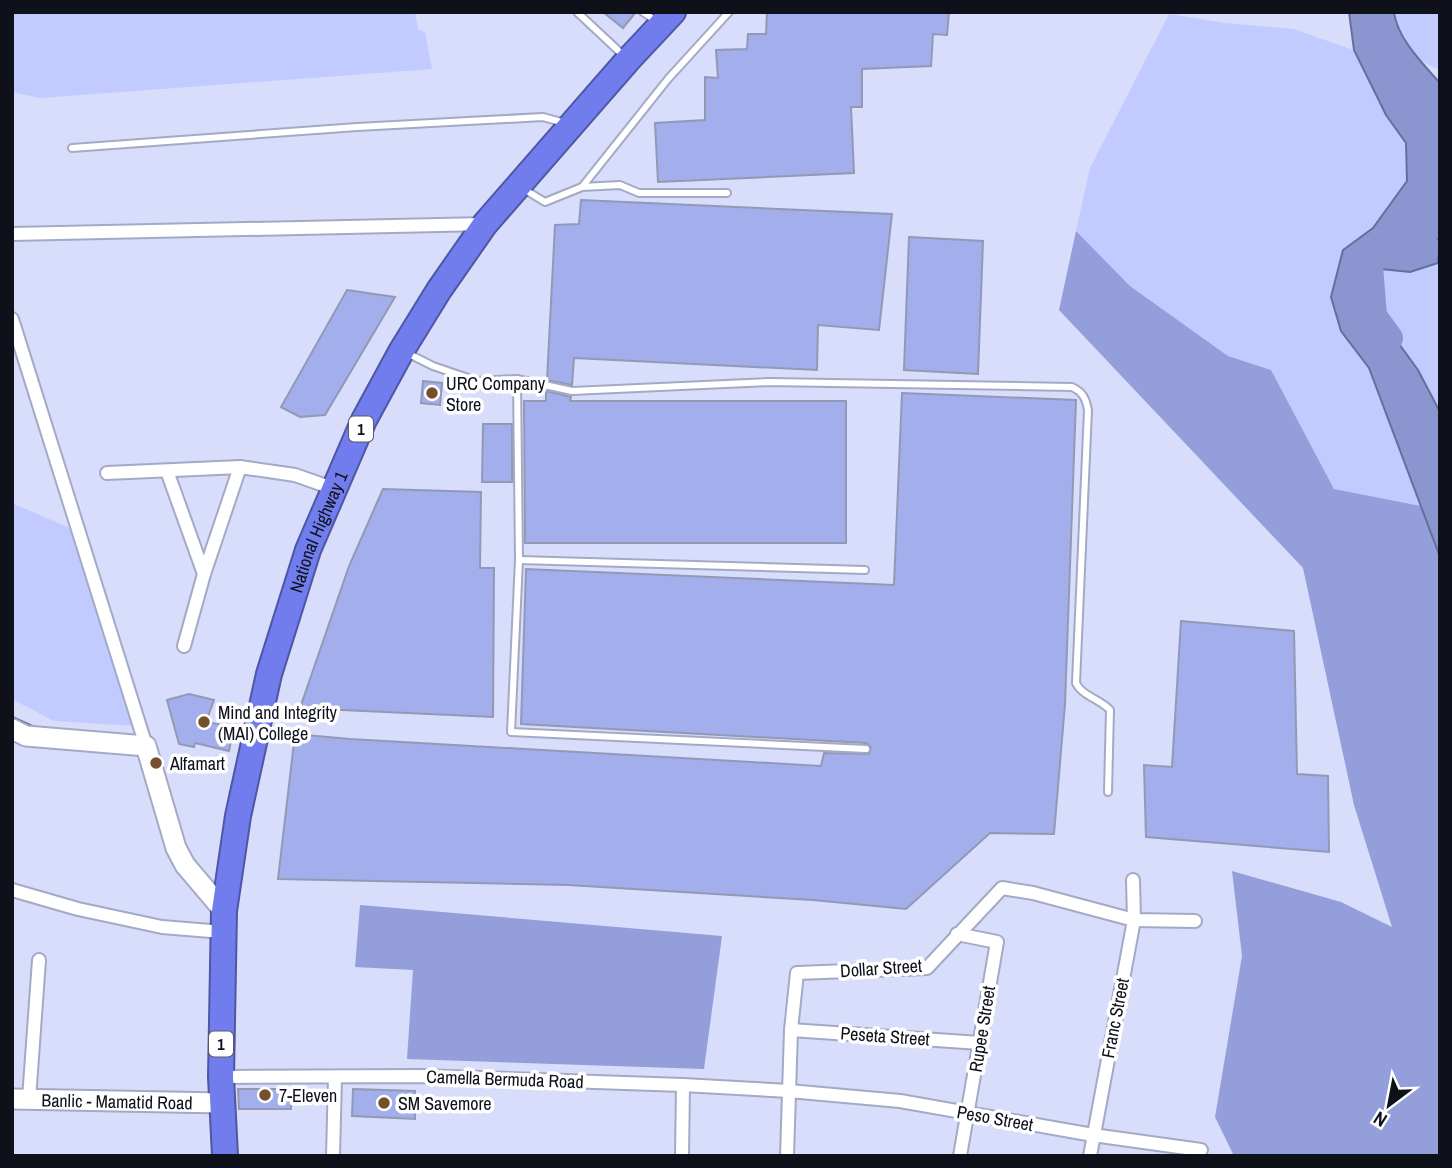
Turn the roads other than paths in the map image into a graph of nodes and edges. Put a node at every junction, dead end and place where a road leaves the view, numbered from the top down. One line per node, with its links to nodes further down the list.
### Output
1 (577, 12): 4 (lane)
2 (729, 12): 8 (lane)
3 (659, 17): 4 (highway, National Highway 1 / 1)
4 (628, 60): 5 (highway, National Highway 1 / 1)
5 (571, 124): 6 (lane); 7 (highway, National Highway 1 / 1)
6 (72, 148)
7 (518, 185): 8 (lane); 10 (highway, National Highway 1 / 1)
8 (582, 187): 9 (lane)
9 (727, 192)
10 (485, 224): 11 (street); 13 (highway, National Highway 1 / 1)
11 (12, 234)
12 (12, 319): 24 (street)
13 (402, 350): 14 (lane); 18 (highway, National Highway 1 / 1)
14 (516, 379): 19 (lane); 26 (lane)
15 (240, 467): 16 (street); 18 (street); 21 (street)
16 (167, 471): 17 (street); 21 (street)
17 (107, 473)
18 (335, 489): 30 (highway, National Highway 1 / 1)
19 (519, 561): 20 (lane); 25 (lane)
20 (865, 570)
21 (204, 574): 22 (street)
22 (184, 646)
23 (12, 729): 24 (street)
24 (146, 746): 30 (street)
25 (866, 749)
26 (1108, 792)
27 (1133, 880): 29 (street, Franc Street)
28 (12, 890): 30 (street)
29 (1134, 920): 31 (street, Dollar Street); 32 (street, Dollar Street); 43 (street, Franc Street)
30 (224, 921): 36 (highway, National Highway 1 / 1)
31 (1195, 921)
32 (957, 934): 34 (street, Dollar Street); 35 (street, Rupee Street)
33 (39, 960): 40 (street)
34 (791, 1030): 35 (street, Peseta Street); 39 (street, Dollar Street)
35 (980, 1044): 42 (street, Rupee Street)
36 (221, 1077): 37 (street, Camella Bermuda Road); 41 (highway, National Highway 1 / 1)
37 (335, 1077): 38 (street, Camella Bermuda Road); 46 (street)
38 (683, 1085): 39 (street, Camella Bermuda Road); 47 (street)
39 (789, 1091): 42 (street, Peso Street); 48 (street, Dollar Street)
40 (21, 1099): 41 (street, Banlic - Mamatid Road)
41 (222, 1103): 45 (highway, National Highway 1 / 1)
42 (968, 1114): 43 (street, Peso Street); 49 (street, Rupee Street)
43 (1094, 1135): 44 (street, Peso Street); 50 (street, Franc Street)
44 (1201, 1150)
45 (225, 1156)
46 (333, 1156)
47 (682, 1156)
48 (787, 1156)
49 (960, 1156)
50 (1090, 1156)

